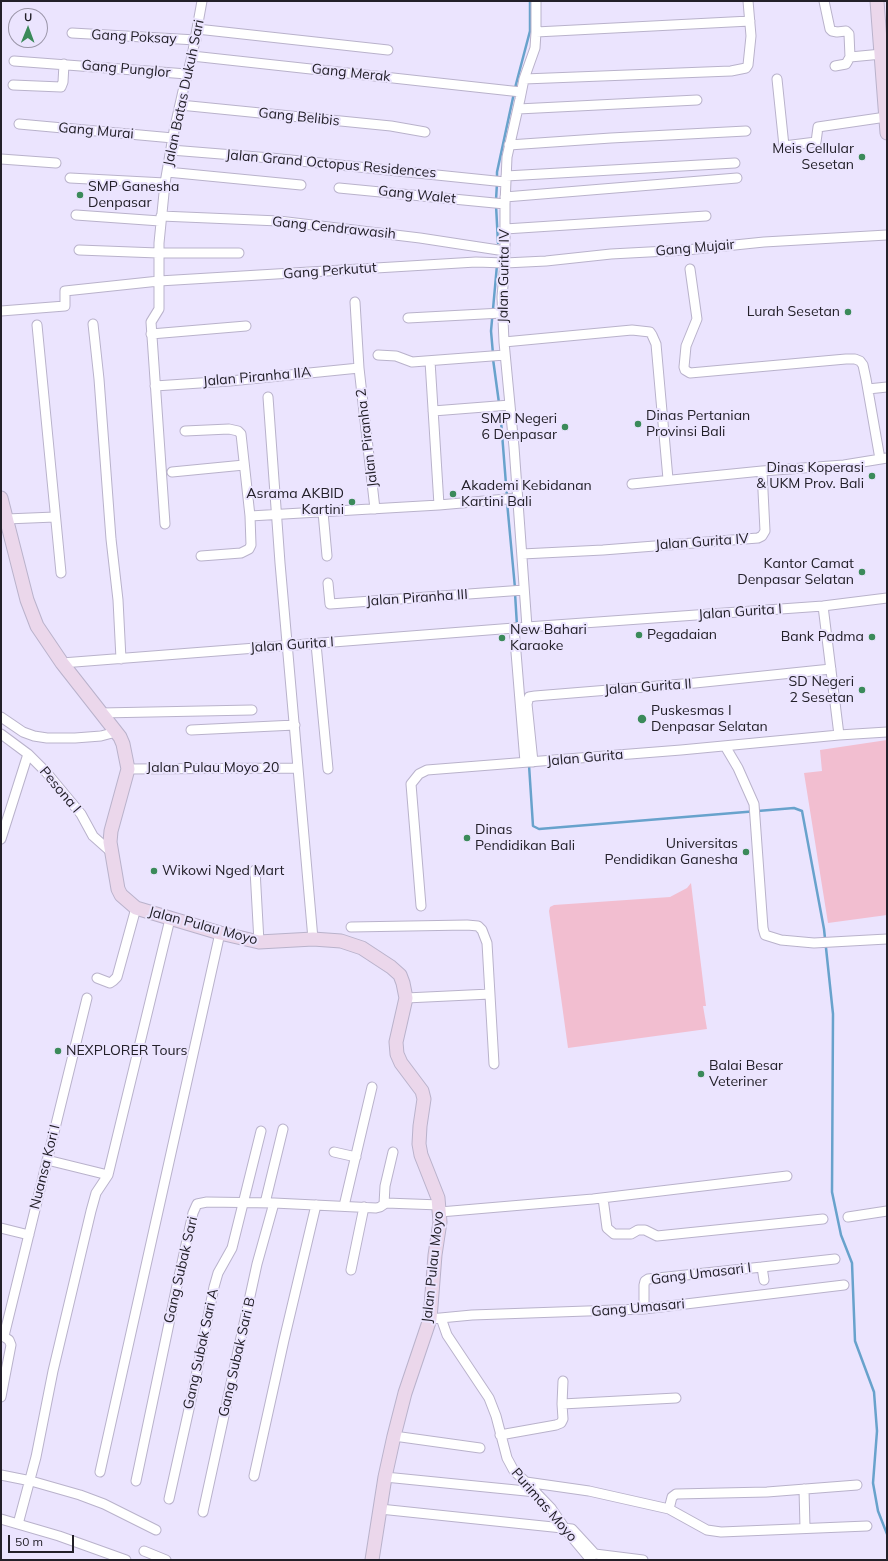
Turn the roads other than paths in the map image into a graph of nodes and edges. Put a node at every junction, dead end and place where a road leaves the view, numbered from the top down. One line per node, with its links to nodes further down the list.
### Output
1 (202, 1): 7 (street, Jalan Batas Dukuh Sari)
2 (536, 1): 8 (street, Jalan Gurita IV)
3 (748, 1): 6 (street)
4 (824, 1): 14 (street)
5 (877, 1): 12 (street)
6 (750, 21): 8 (street); 20 (street)
7 (197, 29): 10 (street, Jalan Batas Dukuh Sari); 11 (street)
8 (536, 32): 20 (street, Jalan Gurita IV)
9 (72, 33): 10 (street, Gang Poksay)
10 (196, 40): 13 (street, Jalan Batas Dukuh Sari)
11 (388, 50)
12 (882, 54): 14 (street); 18 (street)
13 (192, 56): 19 (street, Jalan Batas Dukuh Sari); 23 (street, Gang Merak)
14 (850, 57): 17 (street)
15 (14, 61): 16 (street, Gang Punglor)
16 (64, 64): 19 (street, Gang Punglor); 22 (street, Gang Punglor)
17 (835, 66)
18 (885, 71): 27 (street)
19 (187, 74): 25 (street, Jalan Batas Dukuh Sari)
20 (524, 79): 23 (street, Jalan Gurita IV)
21 (777, 79): 27 (street)
22 (13, 84)
23 (516, 91): 26 (street, Jalan Gurita IV)
24 (698, 100): 26 (street)
25 (180, 106): 30 (street, Gang Belibis); 32 (street, Jalan Batas Dukuh Sari)
26 (518, 109): 33 (street, Jalan Gurita IV)
27 (886, 117): 31 (street)
28 (19, 124): 32 (street, Gang Murai)
29 (746, 131): 33 (street)
30 (422, 132)
31 (887, 133)
32 (173, 138): 34 (street, Jalan Batas Dukuh Sari)
33 (509, 145): 41 (street, Jalan Gurita IV)
34 (171, 150): 38 (street, Jalan Batas Dukuh Sari); 41 (street, Jalan Grand Octopus Residences)
35 (1, 159): 36 (street)
36 (56, 163)
37 (735, 164): 41 (street, Jalan Grand Octopus Residences)
38 (167, 172): 42 (street, Jalan Batas Dukuh Sari); 43 (street)
39 (70, 178): 42 (street)
40 (736, 178): 45 (street, Gang Walet)
41 (505, 180): 45 (street, Jalan Gurita IV)
42 (165, 184): 48 (street, Jalan Batas Dukuh Sari)
43 (301, 185)
44 (339, 188): 45 (street, Gang Walet)
45 (501, 202): 49 (street, Jalan Gurita IV)
46 (76, 215): 48 (street, Gang Cendrawasih)
47 (706, 216): 49 (street)
48 (160, 219): 52 (street, Gang Cendrawasih); 53 (street, Jalan Batas Dukuh Sari)
49 (504, 229): 52 (street, Jalan Gurita IV)
50 (887, 235): 55 (street, Gang Mujair)
51 (79, 250): 53 (street)
52 (505, 251): 55 (street, Jalan Gurita IV)
53 (158, 253): 54 (street); 57 (street, Jalan Batas Dukuh Sari)
54 (239, 253)
55 (504, 263): 57 (street, Gang Perkutut); 60 (street, Jalan Gurita IV)
56 (690, 269): 73 (street)
57 (159, 281): 59 (street, Gang Perkutut); 65 (street, Jalan Batas Dukuh Sari)
58 (355, 302): 70 (street, Jalan Piranha 2)
59 (1, 310)
60 (501, 313): 61 (street); 66 (street, Jalan Gurita IV)
61 (408, 318)
62 (93, 324): 105 (street)
63 (37, 325): 91 (street)
64 (246, 326): 65 (street)
65 (151, 334): 71 (street, Jalan Batas Dukuh Sari)
66 (504, 342): 67 (street, Jalan Gurita IV); 82 (street)
67 (504, 355): 69 (street); 75 (street, Jalan Gurita IV)
68 (378, 356): 69 (street)
69 (430, 361): 76 (street)
70 (358, 368): 71 (street, Jalan Piranha IIA); 87 (street, Jalan Piranha 2)
71 (155, 386): 92 (street, Jalan Batas Dukuh Sari)
72 (887, 388): 73 (street)
73 (868, 389): 78 (street)
74 (268, 398): 89 (street)
75 (504, 406): 76 (street); 85 (street, Jalan Gurita IV)
76 (433, 411): 86 (street)
77 (185, 431): 79 (street)
78 (883, 458): 80 (street)
79 (244, 465): 81 (street); 90 (street)
80 (762, 470): 82 (street); 94 (street, Jalan Gurita IV)
81 (172, 472)
82 (668, 479): 83 (street)
83 (632, 484)
84 (1, 498): 93 (street, Jalan Pulau Moyo)
85 (516, 498): 86 (street); 94 (street, Jalan Gurita IV)
86 (439, 505): 87 (street)
87 (375, 509): 88 (street)
88 (323, 512): 89 (street); 96 (street)
89 (277, 514): 90 (street); 104 (street)
90 (250, 516): 95 (street)
91 (55, 517): 93 (street); 97 (street)
92 (166, 524)
93 (5, 526): 106 (street, Jalan Pulau Moyo)
94 (522, 554): 99 (street, Jalan Gurita IV)
95 (201, 556)
96 (327, 556)
97 (61, 573)
98 (328, 583): 99 (street, Jalan Piranha III)
99 (522, 590): 102 (street, Jalan Gurita IV)
100 (887, 598): 101 (street, Jalan Gurita I)
101 (822, 606): 102 (street, Jalan Gurita I); 107 (street)
102 (520, 628): 103 (street, Jalan Gurita I); 109 (street, Jalan Gurita IV)
103 (316, 644): 104 (street, Jalan Gurita I); 123 (street)
104 (288, 646): 105 (street, Jalan Gurita I); 112 (street)
105 (121, 659): 106 (street, Jalan Gurita I)
106 (62, 663): 110 (street, Jalan Pulau Moyo)
107 (831, 669): 109 (street, Jalan Gurita II); 117 (street)
108 (252, 710): 110 (street)
109 (525, 712): 120 (street, Jalan Gurita II)
110 (101, 713): 114 (street, Jalan Pulau Moyo)
111 (1, 717): 114 (street)
112 (295, 725): 113 (street); 122 (street)
113 (191, 730)
114 (116, 732): 121 (street, Jalan Pulau Moyo)
115 (887, 732): 117 (street, Jalan Gurita)
116 (1, 734): 119 (street, Pesona I)
117 (839, 735): 118 (street, Jalan Gurita)
118 (725, 746): 120 (street, Jalan Gurita); 132 (street)
119 (28, 754): 124 (street); 125 (street, Pesona I)
120 (529, 762): 127 (street, Jalan Gurita)
121 (128, 768): 122 (street, Jalan Pulau Moyo 20); 125 (street, Jalan Pulau Moyo)
122 (298, 768): 133 (street)
123 (328, 769)
124 (1, 839)
125 (111, 852): 128 (street, Jalan Pulau Moyo)
126 (255, 870): 134 (street)
127 (421, 906)
128 (136, 908): 129 (street, Jalan Pulau Moyo); 135 (street)
129 (170, 919): 131 (street, Jalan Pulau Moyo); 147 (street)
130 (351, 927): 136 (street)
131 (220, 933): 134 (street, Jalan Pulau Moyo); 177 (street)
132 (887, 938)
133 (313, 939): 134 (street, Jalan Pulau Moyo); 138 (street, Jalan Pulau Moyo)
134 (259, 942)
135 (97, 978)
136 (490, 994): 138 (street); 139 (street)
137 (87, 998): 146 (street, Nuansa Kori I)
138 (406, 998): 155 (street, Jalan Pulau Moyo)
139 (494, 1064)
140 (372, 1087): 145 (street)
141 (283, 1129): 151 (street, Gang Subak Sari B)
142 (261, 1131): 150 (street, Gang Subak Sari A)
143 (334, 1152): 145 (street)
144 (394, 1152): 152 (street)
145 (356, 1157): 154 (street)
146 (47, 1160): 147 (street); 161 (street, Nuansa Kori I)
147 (108, 1175): 181 (street)
148 (787, 1176): 149 (street, Gang Subak Sari)
149 (603, 1198): 155 (street, Gang Subak Sari); 159 (street)
150 (244, 1203): 151 (street, Gang Subak Sari); 182 (street, Gang Subak Sari); 187 (street, Gang Subak Sari A)
151 (269, 1203): 153 (street, Gang Subak Sari); 190 (street, Gang Subak Sari B)
152 (384, 1204): 155 (street, Gang Subak Sari); 156 (street, Gang Subak Sari)
153 (316, 1205): 154 (street, Gang Subak Sari); 179 (street)
154 (344, 1206): 156 (street, Gang Subak Sari)
155 (435, 1206): 168 (street, Jalan Pulau Moyo)
156 (364, 1207): 164 (street)
157 (887, 1212): 158 (street)
158 (848, 1217)
159 (823, 1219)
160 (1, 1228): 161 (street)
161 (29, 1235): 169 (street, Nuansa Kori I)
162 (835, 1259): 163 (street, Gang Umasari I)
163 (762, 1267): 165 (street, Gang Umasari I); 167 (street, Gang Umasari I)
164 (351, 1270)
165 (764, 1280)
166 (844, 1285): 167 (street, Gang Umasari)
167 (644, 1309): 168 (street, Gang Umasari)
168 (436, 1318): 174 (street, Purimas Moyo); 175 (street, Jalan Pulau Moyo)
169 (2, 1336): 171 (street)
170 (563, 1381): 173 (street)
171 (1, 1397)
172 (676, 1398): 173 (street)
173 (562, 1404): 174 (street)
174 (500, 1435): 183 (street, Purimas Moyo)
175 (394, 1436): 176 (street); 180 (street, Jalan Pulau Moyo)
176 (480, 1448)
177 (100, 1472)
178 (1, 1475): 181 (street)
179 (254, 1476)
180 (386, 1477): 186 (street); 189 (street, Jalan Pulau Moyo)
181 (31, 1481): 192 (street); 195 (street)
182 (136, 1481)
183 (526, 1482): 186 (street, Purimas Moyo); 188 (street)
184 (857, 1485): 185 (street)
185 (804, 1489): 188 (street); 194 (street)
186 (536, 1492): 196 (street, Purimas Moyo)
187 (169, 1499)
188 (669, 1509): 194 (street)
189 (380, 1510): 196 (street); 200 (street, Jalan Pulau Moyo)
190 (202, 1512)
191 (1, 1519): 192 (street)
192 (18, 1524): 198 (street)
193 (867, 1526): 194 (street)
194 (805, 1528)
195 (156, 1530)
196 (566, 1530): 201 (street, Purimas Moyo); 202 (street)
197 (144, 1551): 199 (street)
198 (126, 1560)
199 (166, 1560)
200 (372, 1560)
201 (591, 1560)
202 (643, 1560)

